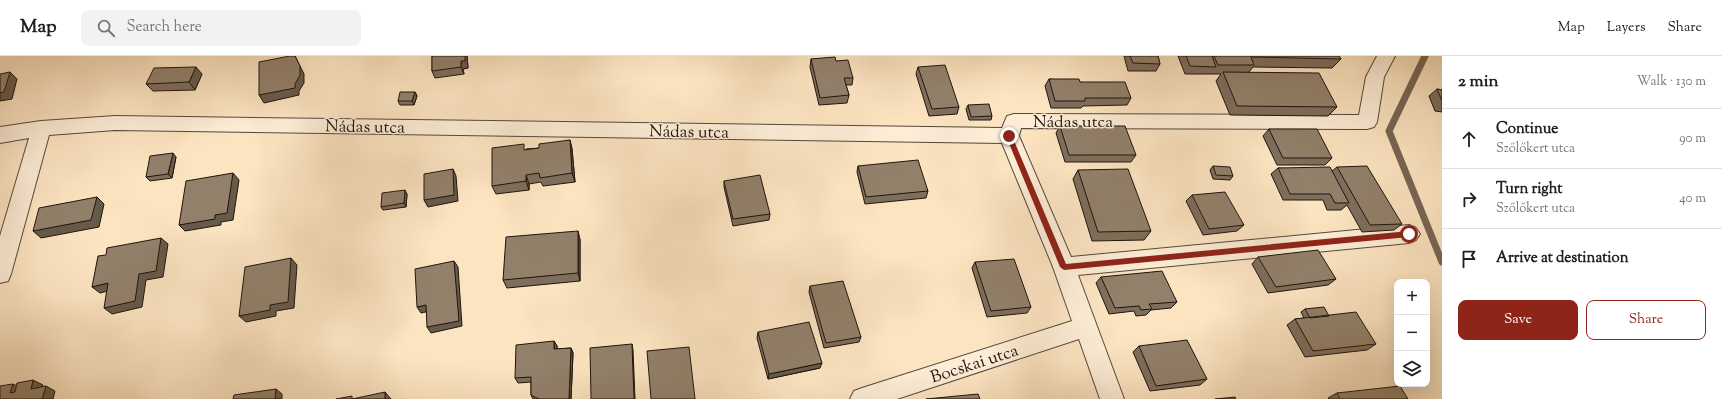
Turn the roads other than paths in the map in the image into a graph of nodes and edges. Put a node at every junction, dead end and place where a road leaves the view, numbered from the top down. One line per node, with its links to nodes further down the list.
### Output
1 (1386, 56): 4 (street, Nádas utca)
2 (41, 128): 3 (street, Nádas utca); 4 (street, Nádas utca); 7 (street)
3 (0, 135)
4 (1009, 136): 6 (street)
5 (1409, 234): 6 (street)
6 (1064, 267): 8 (street)
7 (0, 274)
8 (1085, 327): 9 (street, Bocskai utca); 10 (street)
9 (862, 399)
10 (1112, 399)

